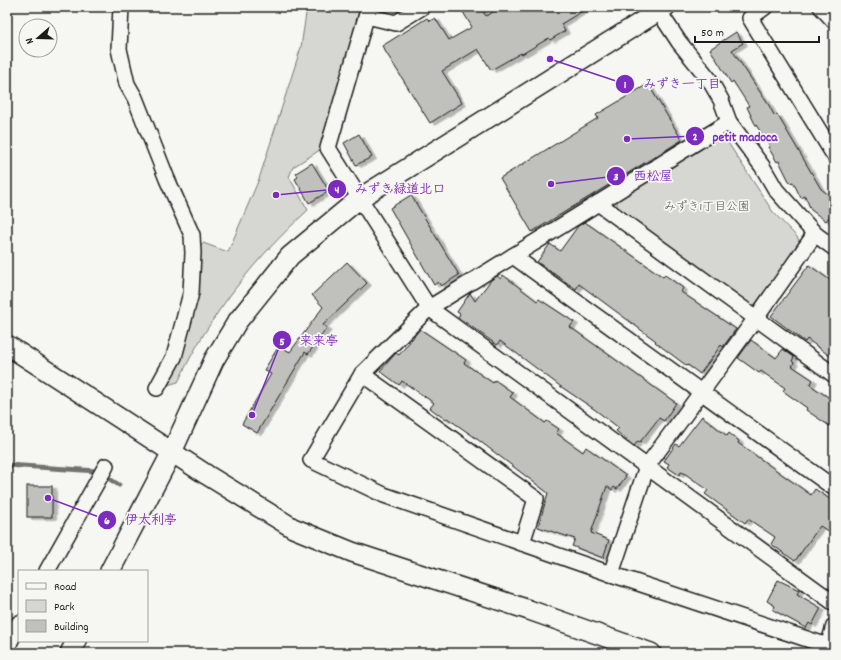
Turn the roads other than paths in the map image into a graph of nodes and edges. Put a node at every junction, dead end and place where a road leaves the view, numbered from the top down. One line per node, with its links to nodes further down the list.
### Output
1 (121, 7): 20 (street)
2 (422, 7): 6 (street)
3 (765, 7): 9 (street)
4 (821, 7): 7 (street)
5 (660, 8): 8 (street); 10 (street)
6 (368, 11): 10 (street)
7 (834, 22)
8 (729, 122): 11 (street); 12 (street)
9 (834, 155)
10 (360, 198): 15 (street); 22 (street)
11 (598, 203): 14 (street); 16 (street)
12 (815, 234): 13 (street); 16 (street)
13 (834, 248)
14 (513, 256): 15 (street); 21 (street)
15 (429, 308): 18 (street); 24 (street)
16 (756, 318): 19 (street); 21 (street)
17 (7, 344): 22 (street)
18 (362, 374): 26 (street); 26 (street)
19 (834, 374)
20 (157, 388)
21 (702, 392): 24 (street); 25 (street)
22 (172, 452): 28 (street); 39 (street)
23 (106, 466): 27 (street)
24 (647, 466): 29 (street); 30 (street)
25 (834, 488)
26 (522, 543): 29 (street)
27 (49, 570)
28 (111, 570)
29 (611, 574): 36 (street)
30 (834, 603)
31 (7, 616): 32 (street)
32 (18, 622)
33 (18, 624): 37 (street)
34 (834, 626): 36 (street)
35 (76, 642): 38 (street)
36 (831, 647)
37 (7, 648)
38 (70, 653)
39 (651, 653)

